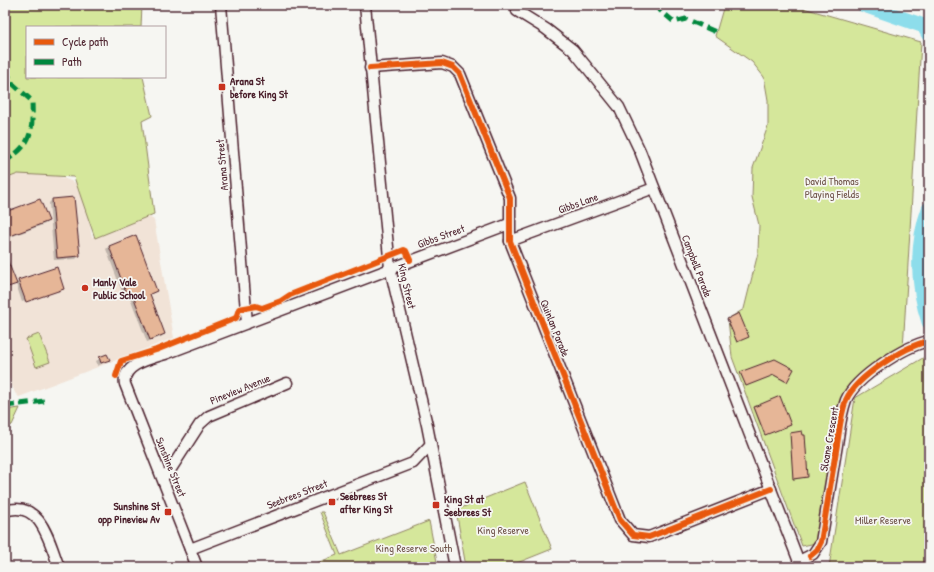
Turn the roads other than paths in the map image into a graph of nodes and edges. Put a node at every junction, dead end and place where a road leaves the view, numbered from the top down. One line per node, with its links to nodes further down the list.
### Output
1 (221, 5): 9 (street, Arana Street)
2 (365, 5): 4 (street, King Street)
3 (517, 11): 5 (street, Campbell Parade)
4 (370, 68): 6 (street, Quinlan Parade); 8 (street, King Street)
5 (654, 188): 7 (street, Gibbs Lane); 17 (street, Campbell Parade)
6 (509, 224): 7 (street, Quinlan Parade); 8 (street, Gibbs Street)
7 (510, 241): 17 (street, Quinlan Parade)
8 (390, 268): 9 (street, Gibbs Street); 13 (street, King Street)
9 (247, 323): 11 (street, Gibbs Street)
10 (927, 341): 20 (street, Sloane Crescent)
11 (120, 376): 16 (street, Sunshine Street)
12 (287, 383): 16 (street, Pineview Avenue)
13 (431, 444): 14 (street, Seebrees Street); 15 (street, King Street)
14 (413, 463): 15 (street); 19 (street, Seebrees Street)
15 (436, 468): 23 (street, King Street)
16 (162, 477): 19 (street, Sunshine Street)
17 (771, 489): 20 (street, Campbell Parade)
18 (5, 511): 21 (street)
19 (190, 549): 22 (street, Sunshine Street)
20 (800, 564)
21 (59, 567)
22 (197, 567)
23 (455, 567)

